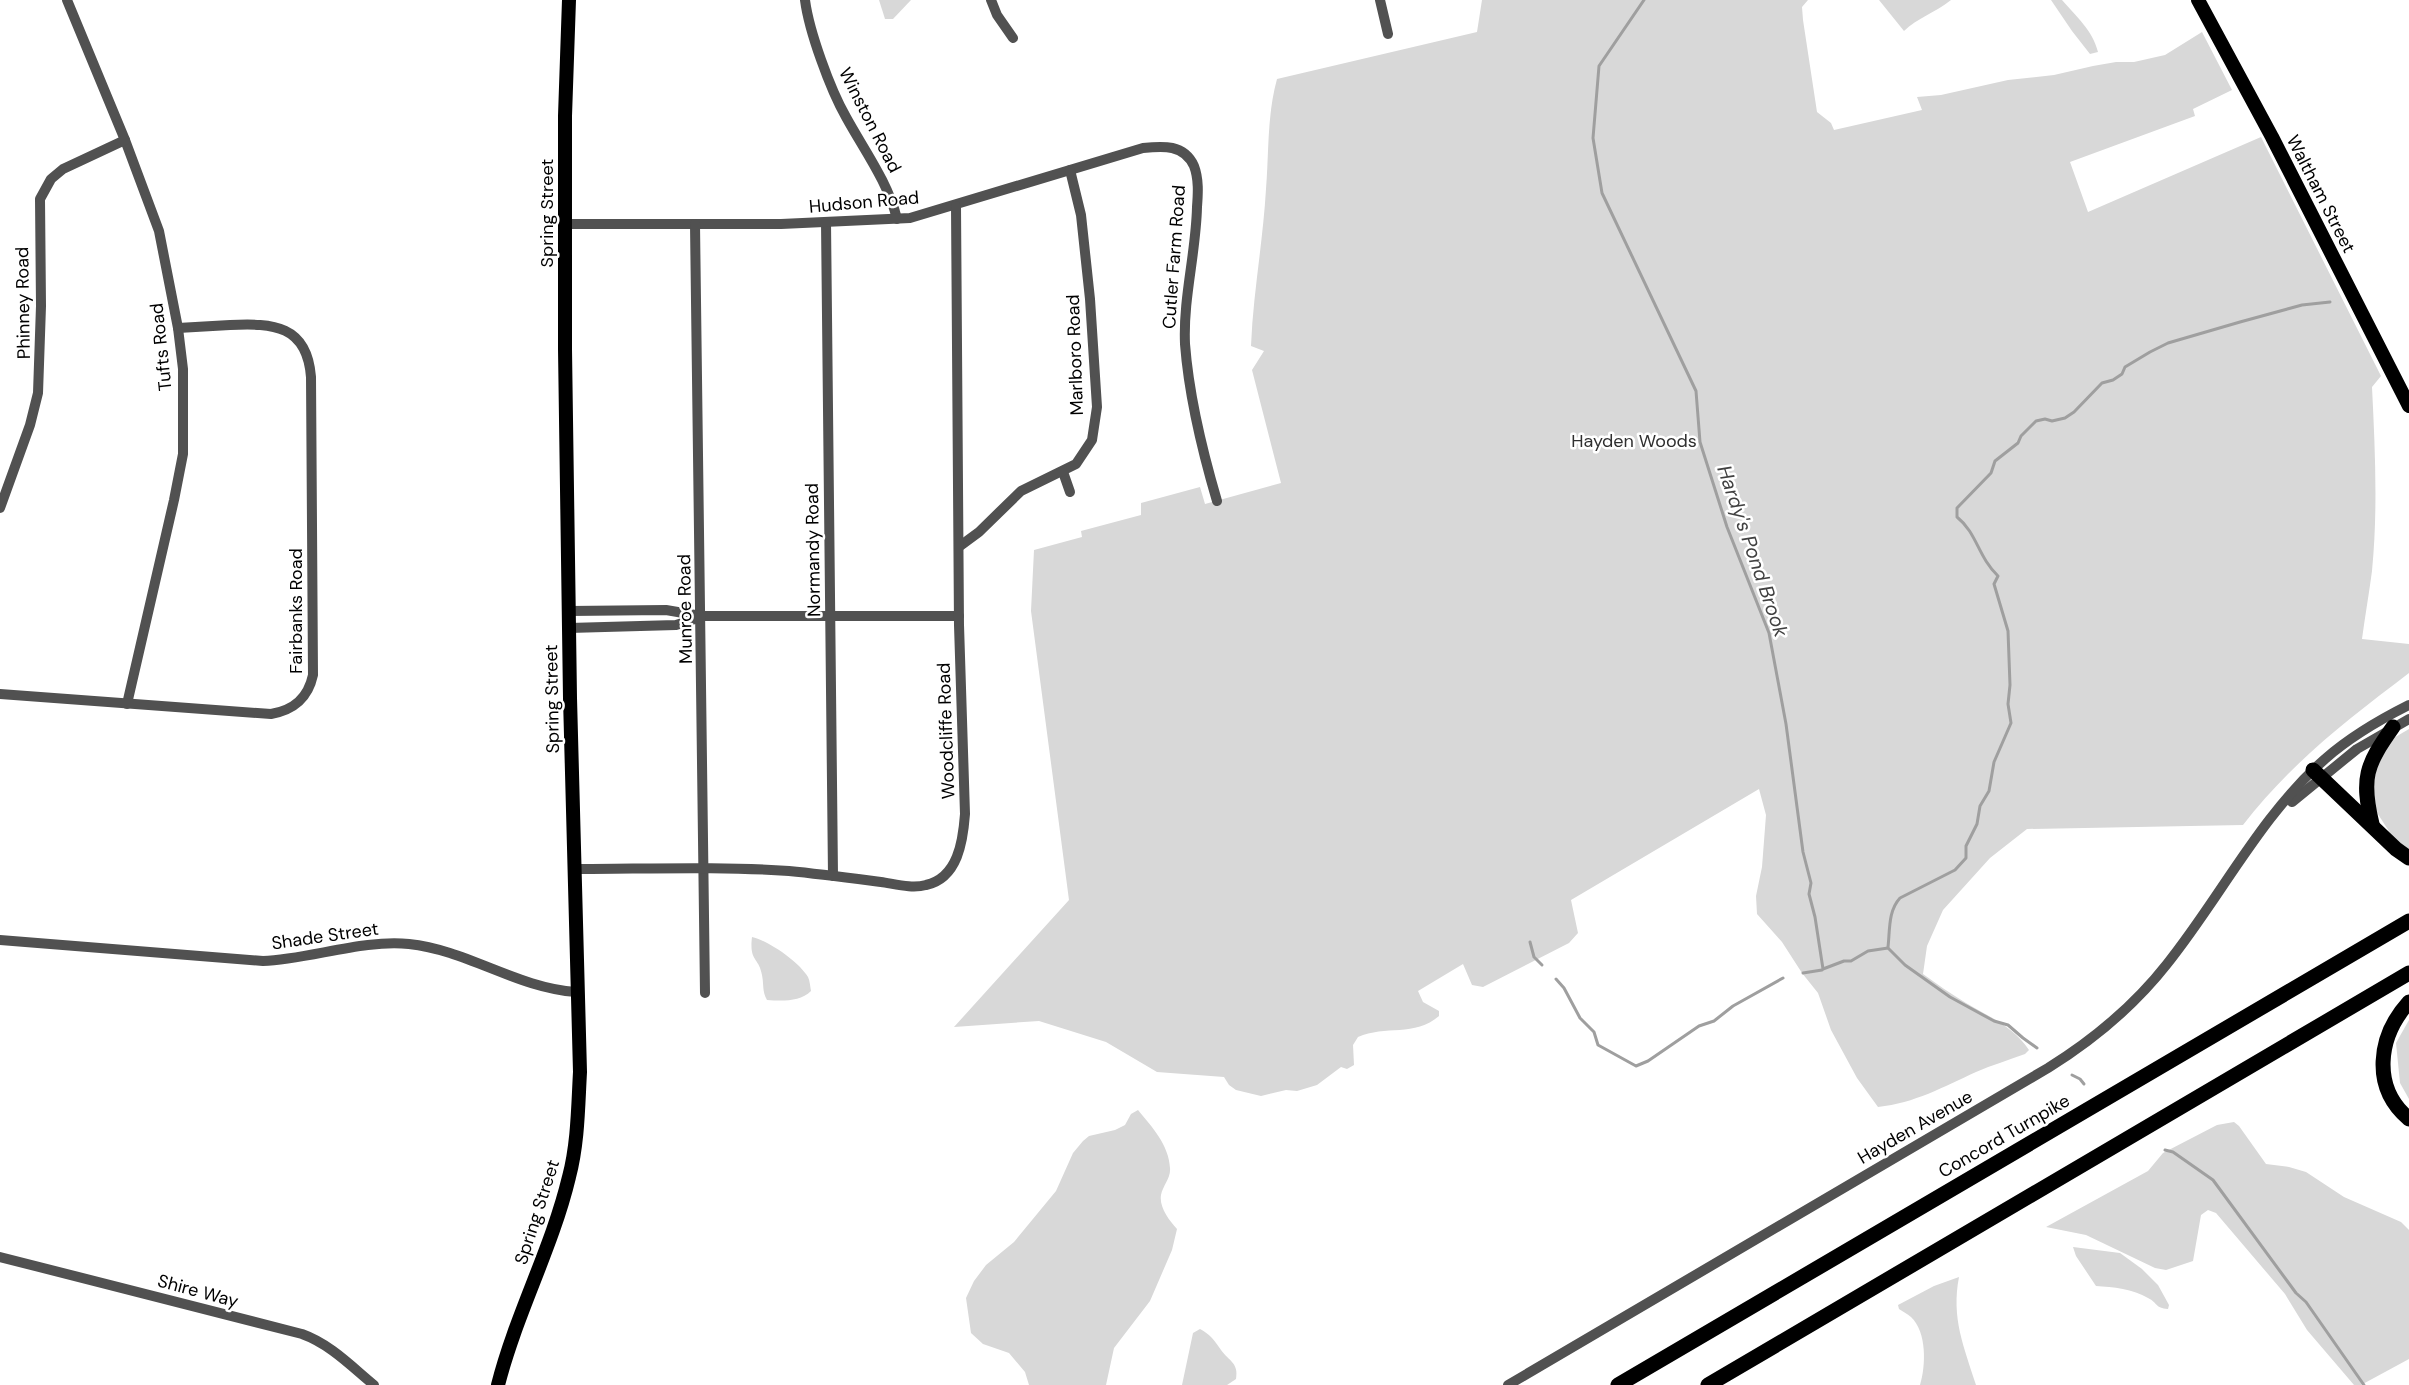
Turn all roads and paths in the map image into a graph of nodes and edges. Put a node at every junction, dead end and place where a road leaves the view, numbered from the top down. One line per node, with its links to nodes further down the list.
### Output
1 (67, 0): 9 (street, Tufts Road)
2 (569, 0): 15 (main road, Spring Street)
3 (805, 0): 13 (street, Winston Road)
4 (991, 0): 8 (street)
5 (1380, 0): 7 (street)
6 (2198, 0): 18 (main road, Waltham Street)
7 (1388, 34)
8 (1013, 38)
9 (125, 140): 17 (street, Tufts Road); 22 (street, Phinney Road)
10 (1157, 147): 11 (street, Hudson Road); 21 (street, Cutler Farm Road)
11 (1070, 170): 12 (street, Hudson Road); 19 (street, Marlboro Road)
12 (956, 206): 13 (street, Hudson Road); 23 (street, Woodcliffe Road)
13 (897, 219): 14 (street, Hudson Road)
14 (825, 222): 16 (street, Hudson Road); 26 (street, Normandy Road)
15 (564, 224): 16 (street, Hudson Road); 24 (main road, Spring Street)
16 (695, 224): 25 (street, Munroe Road)
17 (178, 328): 30 (street, Tufts Road); 30 (street, Fairbanks Road)
18 (2409, 406)
19 (1063, 472): 20 (street); 23 (street, Marlboro Road)
20 (1070, 492)
21 (1217, 501)
22 (0, 508)
23 (960, 546): 27 (street, Woodcliffe Road)
24 (569, 611): 25 (street); 28 (main road, Spring Street)
25 (701, 616): 26 (street); 28 (street); 37 (street, Munroe Road)
26 (830, 616): 27 (street); 39 (street, Normandy Road)
27 (959, 616): 39 (street, Woodcliffe Road)
28 (569, 628): 38 (main road, Spring Street)
29 (0, 694): 30 (street, Fairbanks Road)
30 (127, 704)
31 (2409, 705): 34 (street, Hayden Avenue)
32 (2409, 719): 33 (street, Hayden Avenue)
33 (2393, 727): 34 (street, Hayden Avenue); 35 (highway)
34 (2317, 774): 35 (highway); 50 (street, Hayden Avenue)
35 (2372, 824): 36 (highway)
36 (2409, 858)
37 (704, 867): 38 (street, Woodcliffe Road); 39 (street, Woodcliffe Road); 44 (street, Munroe Road)
38 (574, 869): 43 (main road, Spring Street)
39 (833, 876)
40 (2409, 921): 51 (highway, Concord Turnpike)
41 (0, 940): 43 (street, Shade Street)
42 (2409, 973): 52 (highway)
43 (576, 992): 49 (main road, Spring Street)
44 (705, 993)
45 (2409, 1002): 46 (highway)
46 (2409, 1119)
47 (0, 1257): 48 (street, Shire Way)
48 (374, 1385)
49 (498, 1385)
50 (1508, 1385)
51 (1618, 1385)
52 (1708, 1385)

